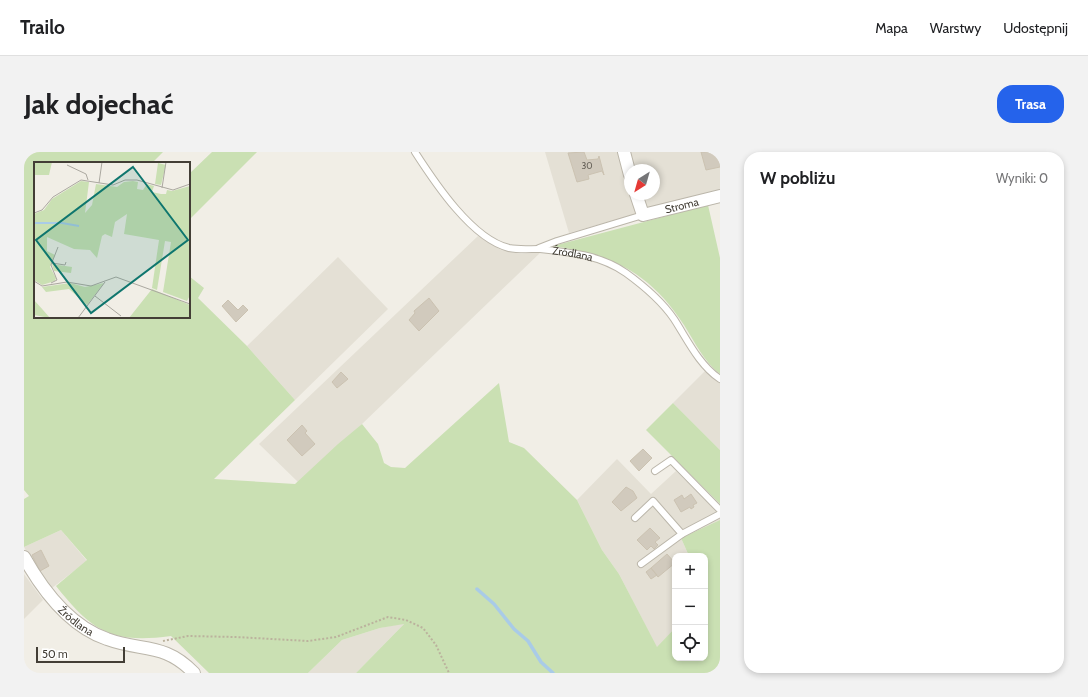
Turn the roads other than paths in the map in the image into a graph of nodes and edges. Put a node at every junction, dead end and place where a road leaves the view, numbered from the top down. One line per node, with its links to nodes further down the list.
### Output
1 (415, 152): 7 (lane, Źródlana)
2 (624, 152): 3 (street)
3 (627, 164)
4 (720, 196): 6 (street, Stroma)
5 (638, 200): 6 (street)
6 (643, 215): 7 (lane)
7 (537, 249): 8 (lane, Źródlana)
8 (720, 379)
9 (655, 471): 10 (lane)
10 (720, 510)
11 (720, 514): 13 (lane)
12 (635, 518): 13 (lane)
13 (682, 534): 15 (lane)
14 (24, 557): 16 (street, Źródlana)
15 (641, 564)
16 (194, 673)

